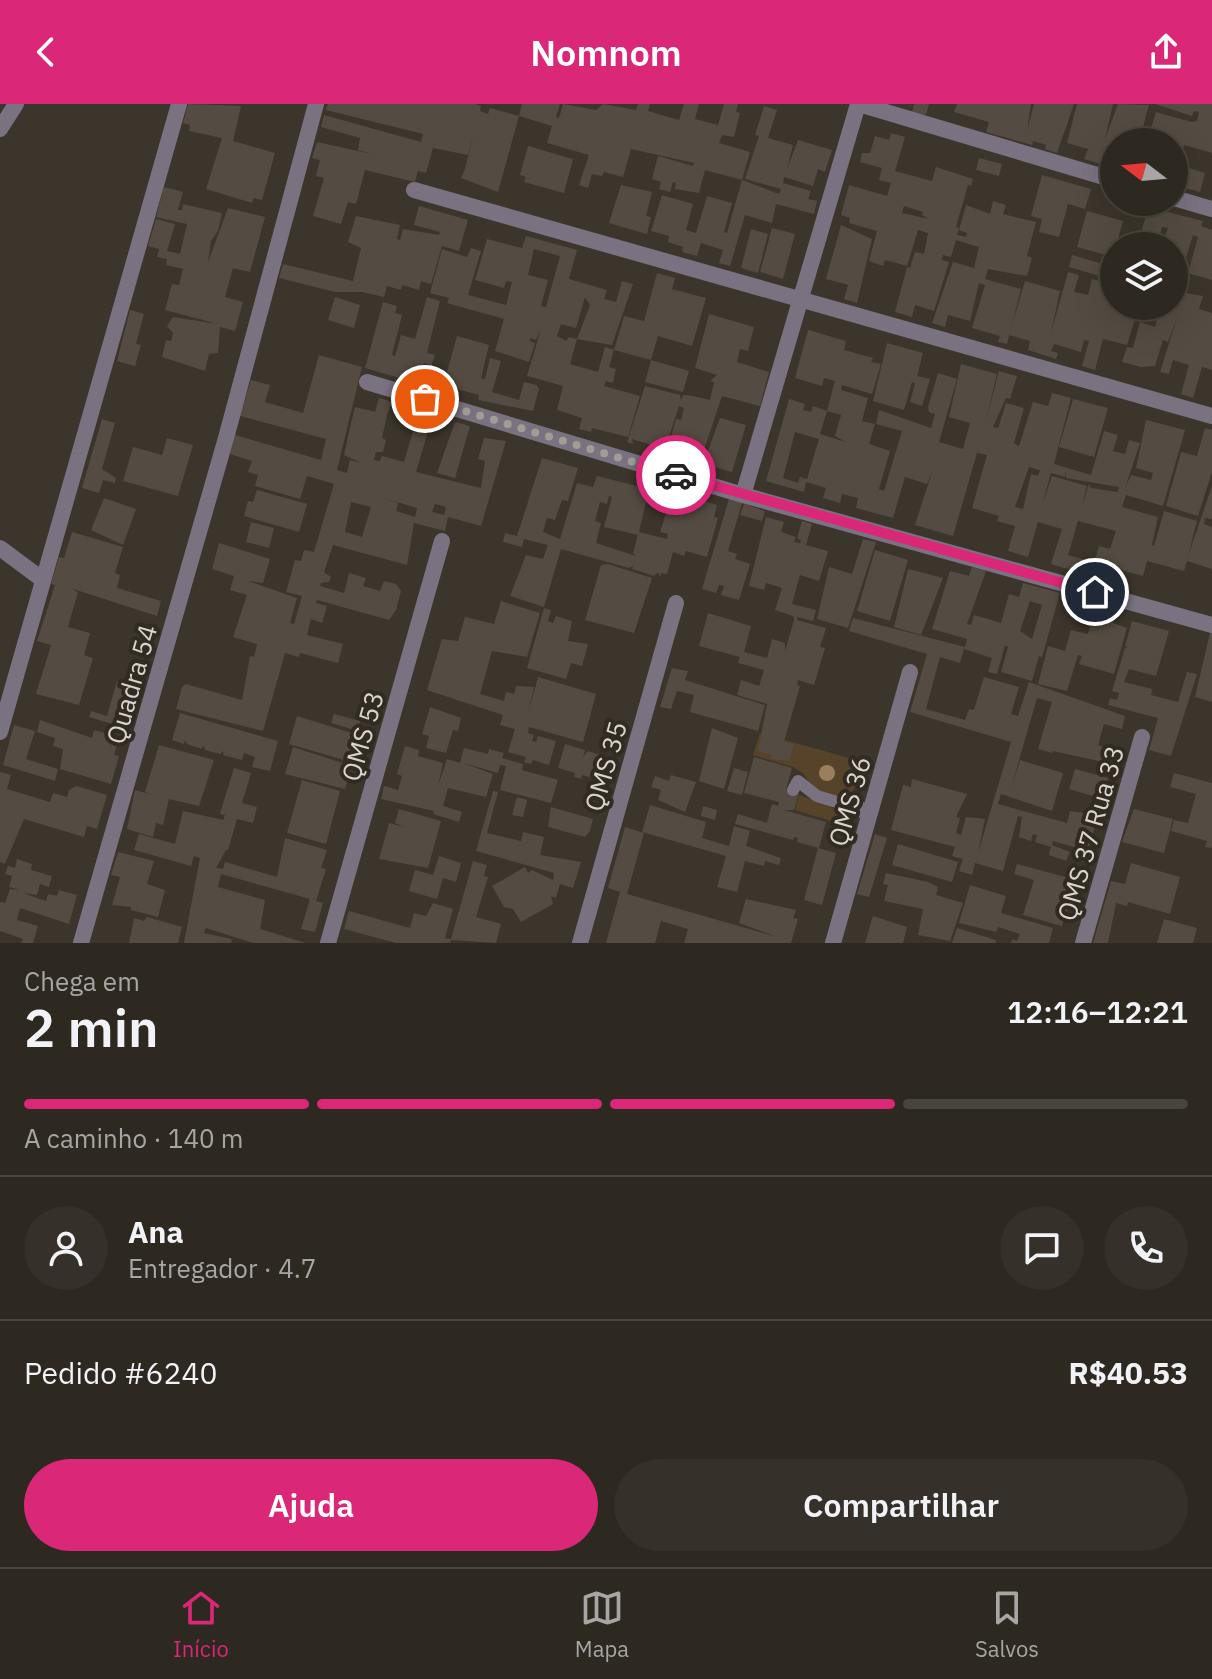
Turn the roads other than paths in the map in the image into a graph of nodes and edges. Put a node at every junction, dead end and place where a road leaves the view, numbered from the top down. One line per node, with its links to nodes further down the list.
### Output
1 (16, 104): 5 (street)
2 (179, 104): 16 (street)
3 (316, 104): 25 (street, Quadra 54)
4 (859, 104): 6 (street); 10 (street)
5 (0, 129)
6 (1100, 176)
7 (414, 190): 10 (street)
8 (1188, 202): 9 (street)
9 (1212, 209)
10 (800, 301): 12 (street); 13 (street)
11 (367, 382): 13 (street)
12 (1212, 416)
13 (743, 495): 18 (street)
14 (442, 541): 26 (street, QMS 53)
15 (0, 548): 16 (street)
16 (43, 580): 20 (street)
17 (676, 603): 27 (street, QMS 35)
18 (1212, 625)
19 (910, 672): 24 (street, QMS 36)
20 (0, 732)
21 (1142, 737): 29 (street, QMS 37 Rua 33)
22 (793, 790): 23 (lane)
23 (850, 806): 24 (street)
24 (870, 813): 28 (street, QMS 36)
25 (81, 943)
26 (328, 943)
27 (580, 943)
28 (833, 943)
29 (1083, 943)

